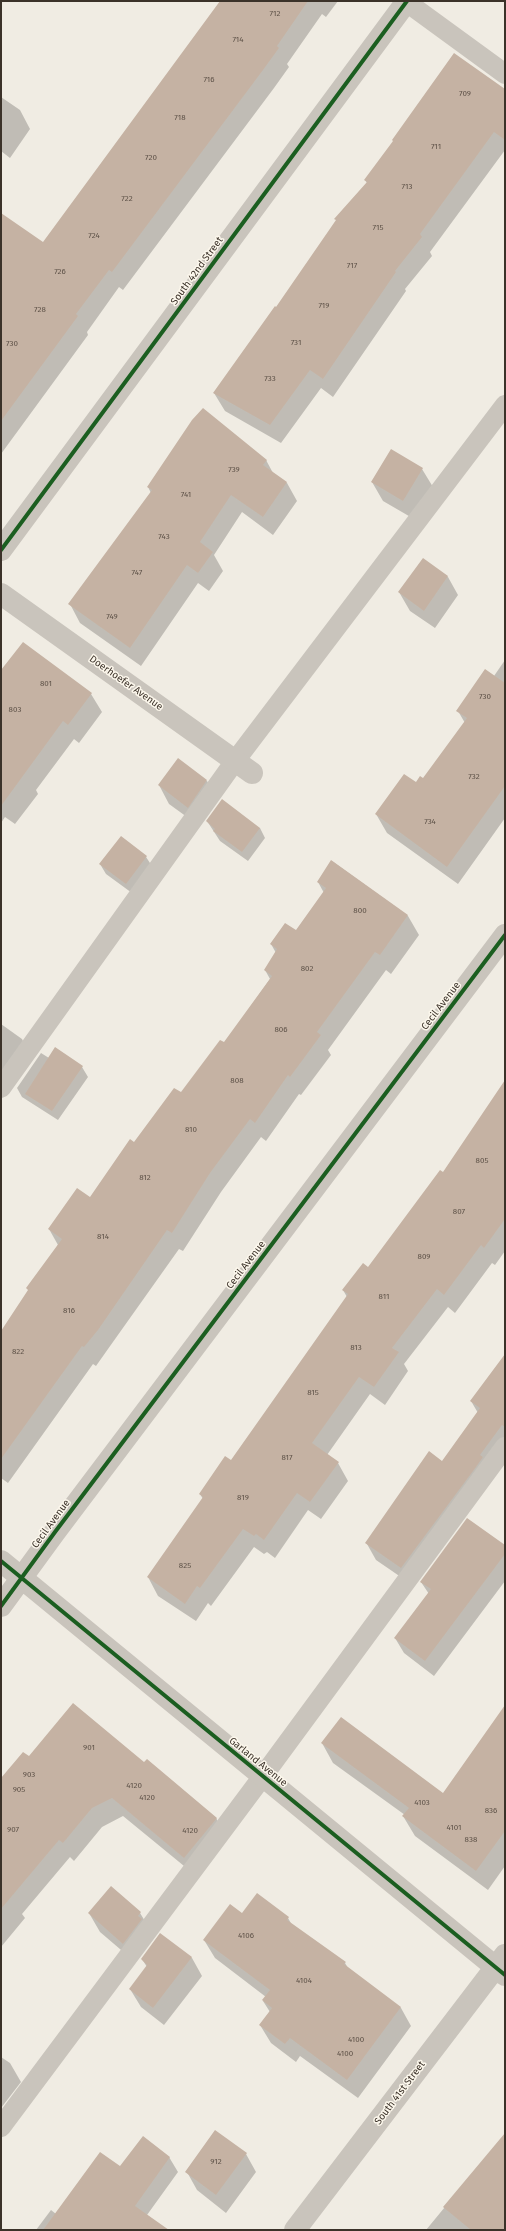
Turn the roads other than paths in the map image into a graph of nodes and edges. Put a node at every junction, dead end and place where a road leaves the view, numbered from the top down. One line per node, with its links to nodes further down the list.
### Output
1 (406, 1): 2 (lane); 4 (street, South 42nd Street)
2 (505, 74)
3 (505, 404): 6 (lane)
4 (1, 550)
5 (1, 594): 6 (street, Doerhoefer Avenue)
6 (244, 767): 8 (lane)
7 (505, 935): 11 (street, Cecil Avenue)
8 (1, 1088)
9 (505, 1447): 13 (lane)
10 (1, 1561): 11 (street, Garland Avenue)
11 (21, 1579): 12 (street, Cecil Avenue); 13 (street, Garland Avenue)
12 (1, 1606)
13 (263, 1776): 14 (street, Garland Avenue); 15 (lane)
14 (502, 1966): 16 (street, South 41st Street)
15 (1, 2127)
16 (295, 2230)

